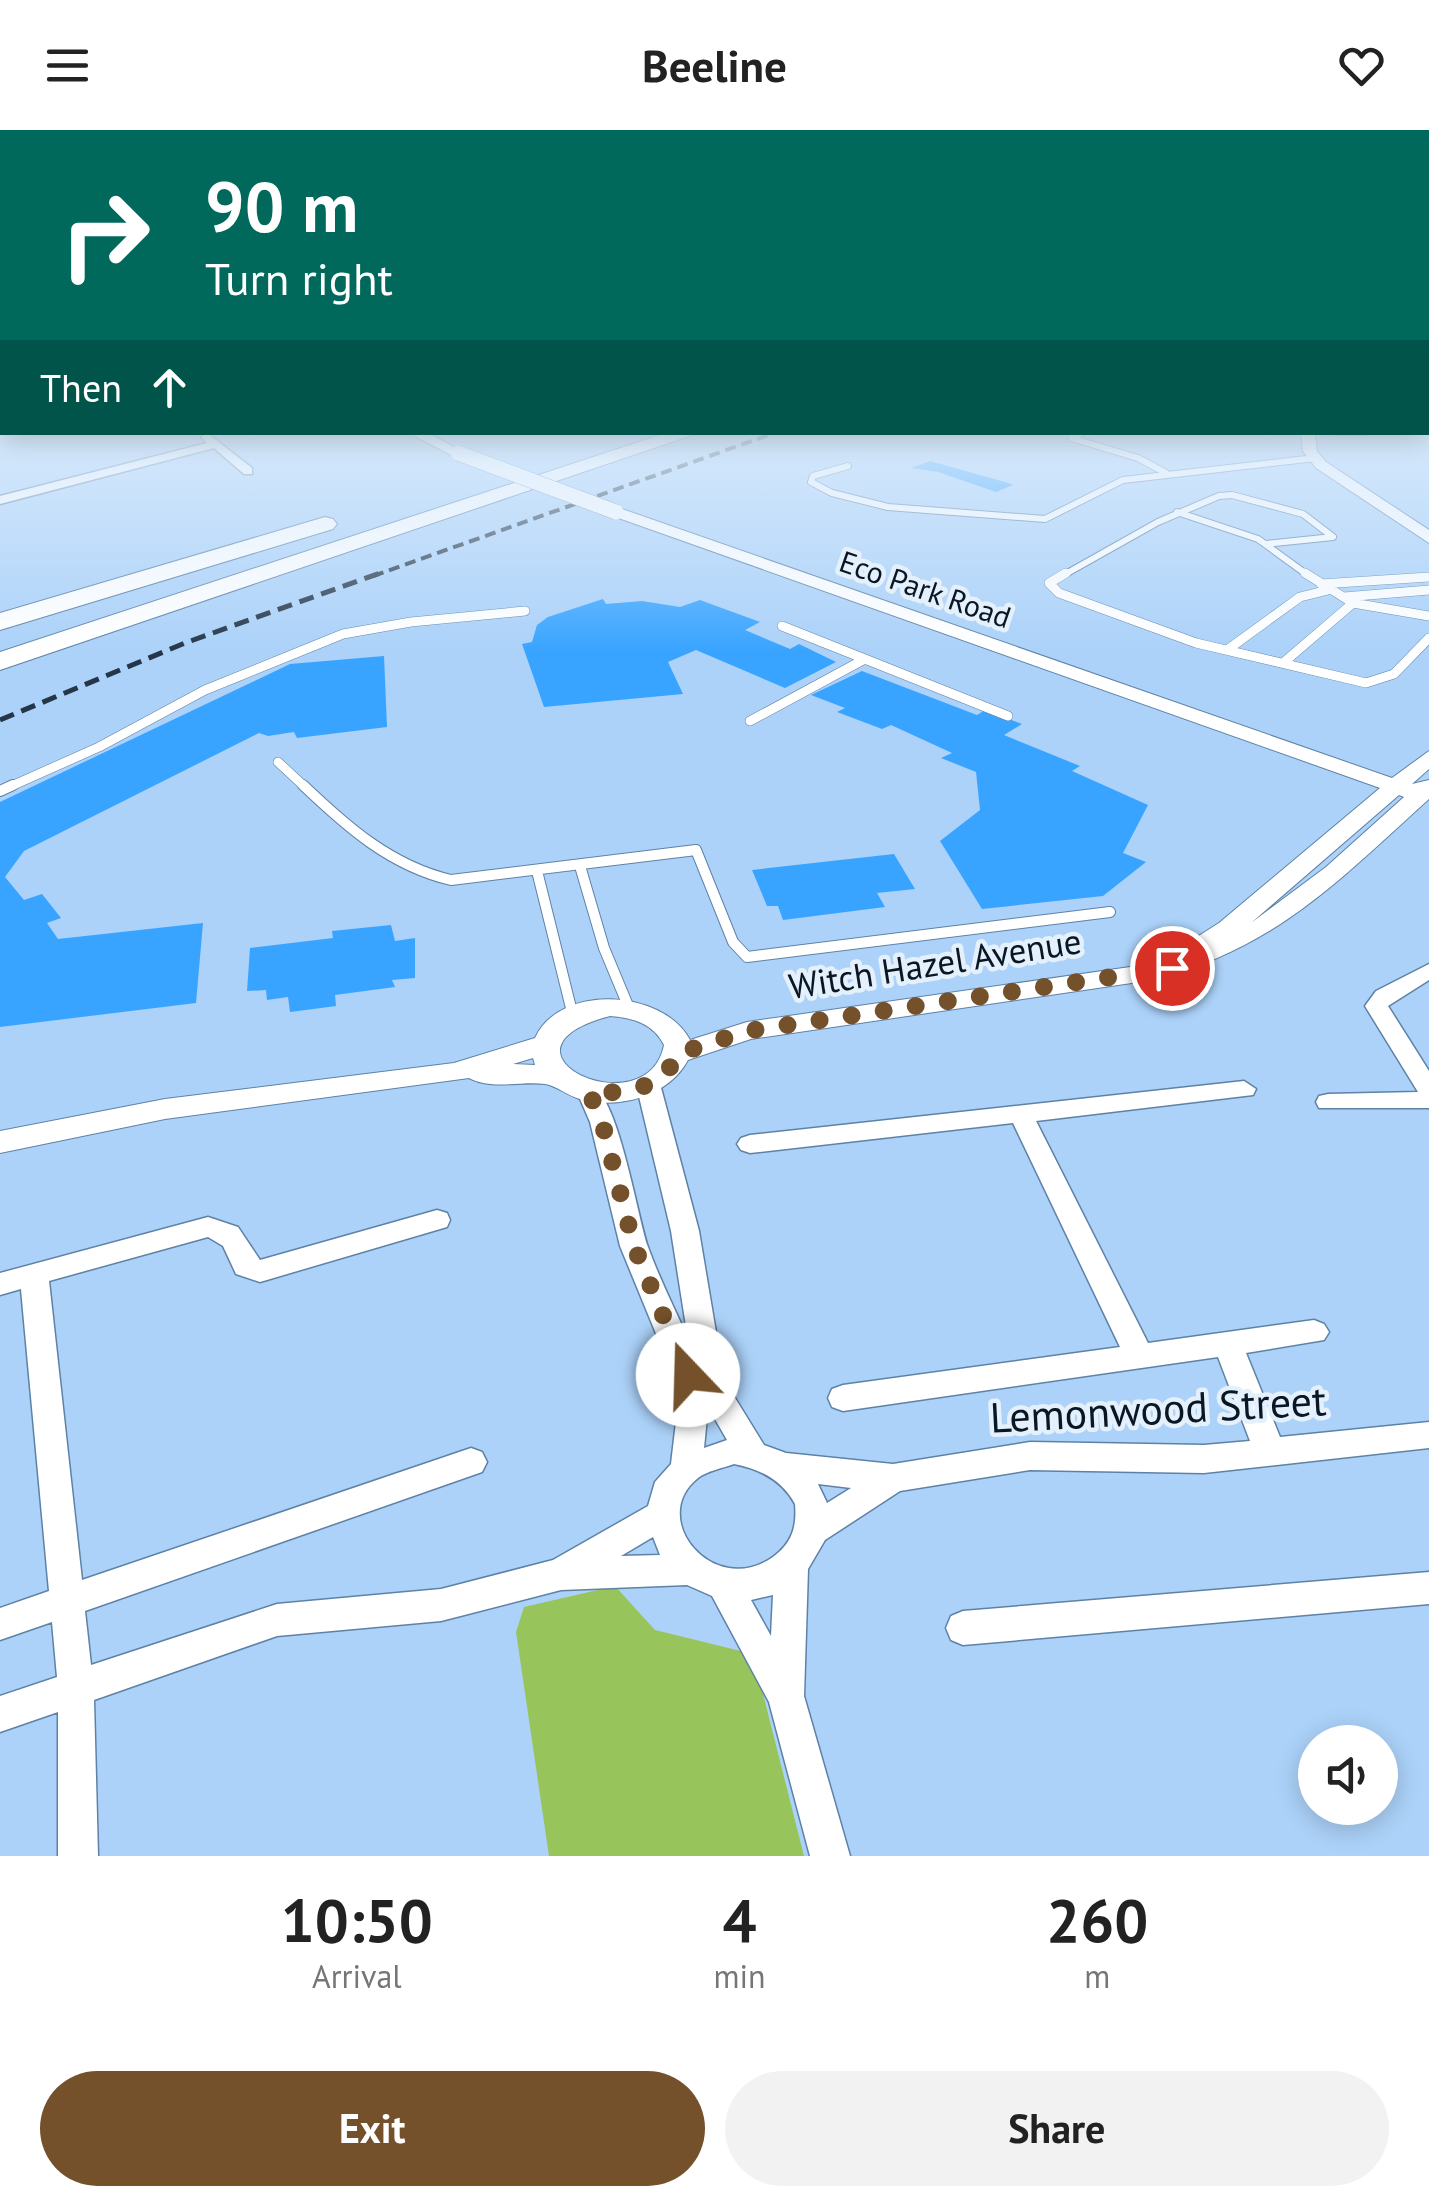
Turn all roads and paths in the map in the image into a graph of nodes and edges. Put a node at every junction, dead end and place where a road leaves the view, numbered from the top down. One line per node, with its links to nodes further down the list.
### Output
1 (36, 491): 8 (street)
2 (516, 491): 26 (highway)
3 (521, 491): 29 (highway)
4 (559, 491): 34 (street, Eco Park Road, bridge)
5 (827, 491): 6 (lane)
6 (1097, 491)
7 (1356, 491): 12 (street)
8 (0, 500)
9 (381, 509): 23 (highway)
10 (1177, 512): 13 (lane); 13 (lane); 25 (lane)
11 (342, 518): 21 (highway)
12 (1429, 538)
13 (1266, 544): 15 (lane)
14 (1429, 577): 15 (lane)
15 (1324, 587): 17 (lane); 25 (lane)
16 (1429, 590): 17 (lane)
17 (1342, 597): 18 (lane)
18 (1353, 602): 20 (lane); 28 (lane)
19 (525, 611): 35 (lane)
20 (1429, 616)
21 (0, 622)
22 (782, 626): 27 (lane)
23 (0, 638)
24 (1429, 638): 28 (lane)
25 (1226, 650): 28 (lane)
26 (0, 660)
27 (863, 660): 30 (lane); 31 (lane)
28 (1282, 662)
29 (0, 674)
30 (1008, 716)
31 (750, 720)
32 (1429, 758): 34 (street, Witch Hazel Avenue)
33 (278, 762): 37 (lane)
34 (1415, 789): 43 (street, Witch Hazel Avenue)
35 (0, 791)
36 (580, 866): 37 (lane); 38 (lane); 40 (lane)
37 (537, 871): 41 (lane)
38 (1110, 912)
39 (1429, 970): 50 (street)
40 (630, 1008): 41 (street); 42 (street)
41 (573, 1016): 44 (street)
42 (665, 1022): 43 (street, Witch Hazel Avenue); 45 (street)
43 (747, 1031): 45 (street, Witch Hazel Avenue)
44 (545, 1045): 46 (street); 47 (street)
45 (677, 1054): 48 (street)
46 (455, 1072): 47 (street); 51 (street)
47 (554, 1075): 52 (street)
48 (648, 1084): 52 (street); 67 (street)
49 (1244, 1089): 55 (street)
50 (1429, 1090)
51 (330, 1091): 56 (street); 58 (street)
52 (589, 1092): 71 (street)
53 (1429, 1100): 54 (street)
54 (1328, 1102)
55 (1020, 1113): 57 (street); 64 (street)
56 (0, 1142)
57 (750, 1144)
58 (0, 1159)
59 (437, 1220): 60 (street)
60 (34, 1275): 61 (street); 80 (street)
61 (0, 1284)
62 (1314, 1332): 63 (street)
63 (1228, 1344): 64 (street); 68 (street)
64 (1140, 1357): 65 (street)
65 (843, 1398)
66 (1429, 1435): 68 (street, Lemonwood Street)
67 (752, 1452): 70 (street); 71 (street)
68 (1270, 1452): 72 (street, Lemonwood Street)
69 (472, 1462): 80 (street)
70 (785, 1467): 72 (street, Lemonwood Street); 74 (street)
71 (686, 1469): 73 (street)
72 (893, 1478): 74 (street, Lemonwood Street)
73 (662, 1515): 76 (street); 77 (street)
74 (812, 1530): 75 (street)
75 (791, 1566): 78 (street); 84 (street)
76 (689, 1569): 77 (street); 78 (street)
77 (561, 1574): 83 (street)
78 (724, 1584): 84 (street)
79 (1429, 1588): 82 (street)
80 (67, 1600): 81 (street); 83 (street)
81 (0, 1624)
82 (963, 1628)
83 (76, 1688): 85 (street); 86 (street)
84 (786, 1697): 87 (street)
85 (0, 1714)
86 (78, 1856)
87 (830, 1856)

